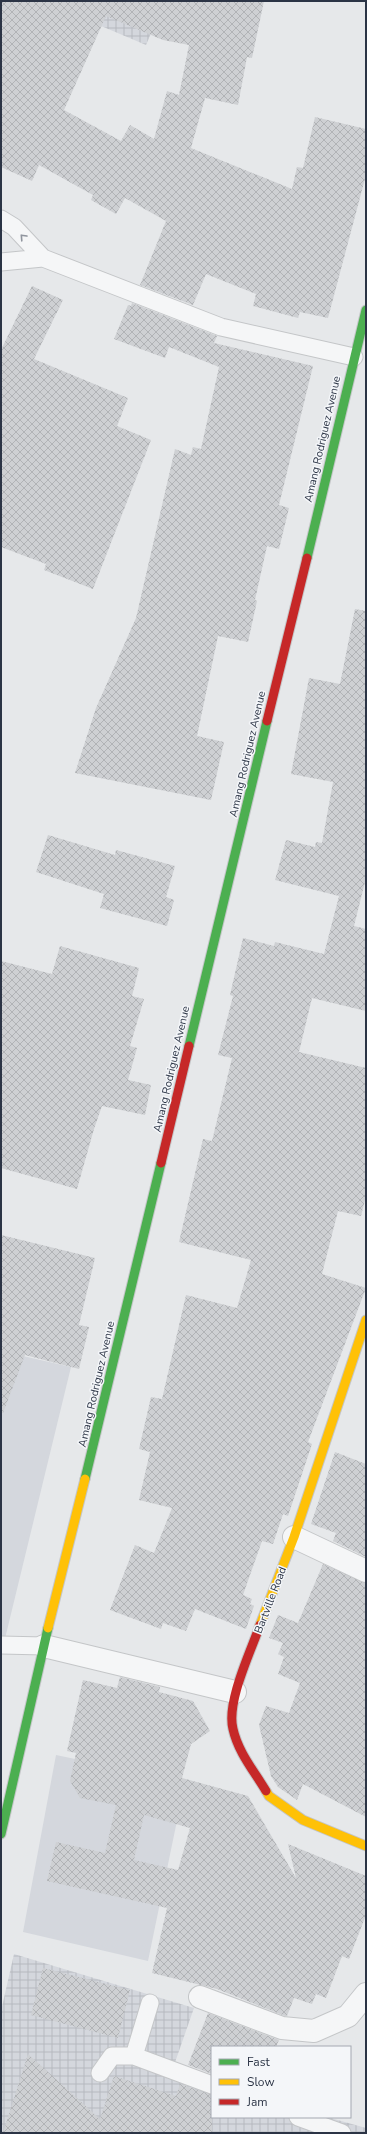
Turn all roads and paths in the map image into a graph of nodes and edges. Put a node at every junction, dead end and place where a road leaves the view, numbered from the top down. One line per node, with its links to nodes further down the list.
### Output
1 (1, 219): 2 (lane, one-way to 1)
2 (43, 258): 3 (lane); 5 (lane)
3 (1, 262)
4 (366, 310): 5 (main road, Amang Rodriguez Avenue)
5 (354, 357): 10 (main road, Amang Rodriguez Avenue)
6 (366, 1320): 7 (main road, Bartville Road)
7 (294, 1537): 8 (street); 11 (main road, Bartville Road)
8 (366, 1571)
9 (1, 1645): 10 (lane)
10 (44, 1646): 11 (street); 12 (main road, Amang Rodriguez Avenue)
11 (235, 1692): 13 (main road, Bartville Road)
12 (1, 1834)
13 (366, 1846)
14 (366, 1994): 15 (street)
15 (200, 1997)
16 (150, 2003): 17 (lane)
17 (134, 2056): 18 (lane); 19 (lane)
18 (100, 2074)
19 (211, 2085)
20 (301, 2118): 21 (lane)
21 (342, 2133)

